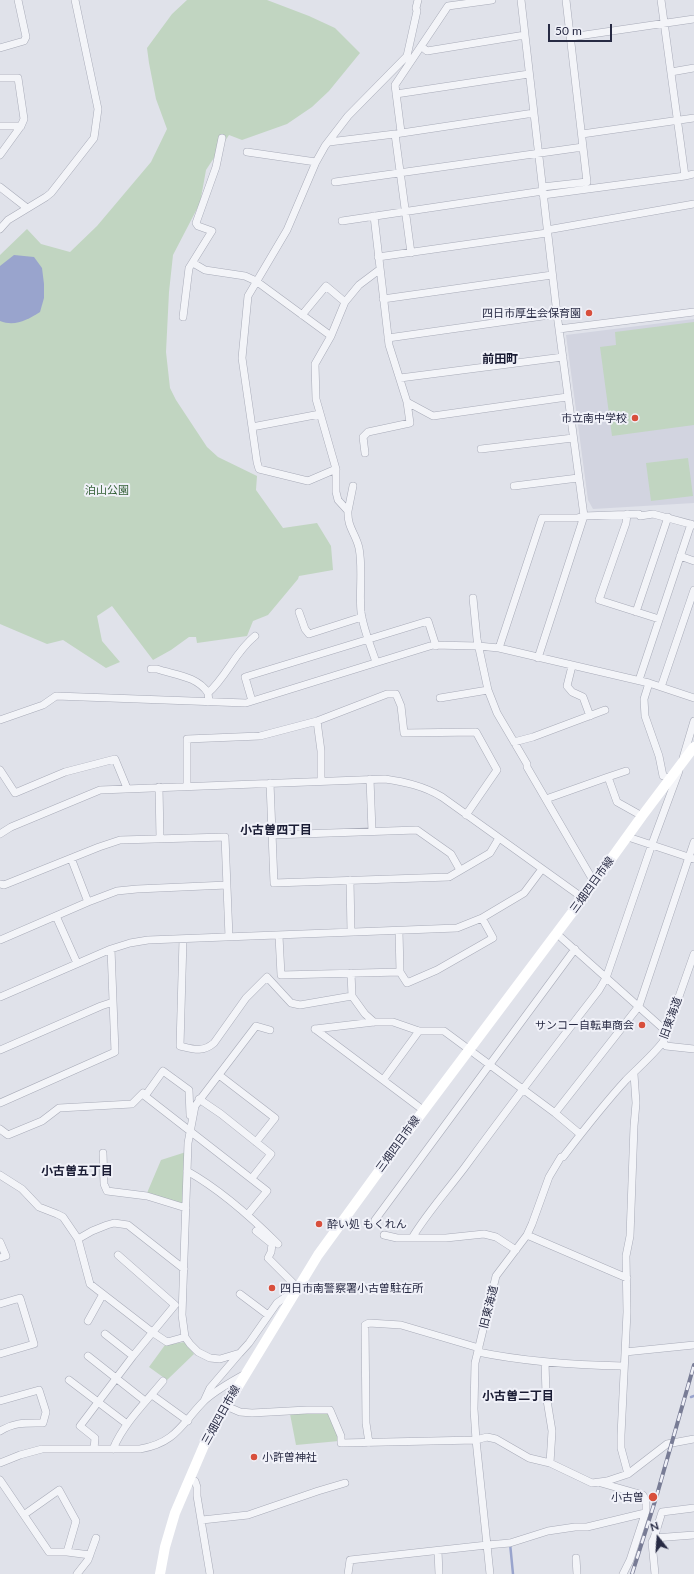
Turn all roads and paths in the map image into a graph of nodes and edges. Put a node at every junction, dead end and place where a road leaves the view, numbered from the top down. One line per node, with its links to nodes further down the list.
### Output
1 (18, 0): 13 (street)
2 (75, 0): 40 (street)
3 (418, 0): 27 (street)
4 (492, 0): 12 (street)
5 (521, 0): 10 (street)
6 (566, 0): 11 (street)
7 (661, 0): 9 (street)
8 (694, 19): 9 (street)
9 (664, 23): 11 (street); 15 (street)
10 (525, 35): 12 (street); 16 (street)
11 (571, 37): 25 (street)
12 (422, 47): 18 (street)
13 (0, 48)
14 (694, 68): 15 (street)
15 (671, 72): 21 (street)
16 (529, 74): 18 (street); 19 (street)
17 (0, 78): 23 (street)
18 (396, 94): 24 (street)
19 (534, 113): 24 (street); 30 (street)
20 (694, 118): 21 (street)
21 (678, 121): 25 (street); 35 (street)
22 (0, 126): 23 (street)
23 (21, 126): 31 (street)
24 (398, 133): 27 (street); 33 (street)
25 (582, 134): 28 (street)
26 (222, 138): 48 (street)
27 (329, 142): 32 (street)
28 (583, 147): 30 (street); 38 (street)
29 (247, 152): 32 (street)
30 (539, 152): 33 (street); 38 (street)
31 (0, 155)
32 (316, 162): 51 (street)
33 (401, 173): 36 (street); 41 (street)
34 (694, 174): 35 (street)
35 (685, 176): 38 (street)
36 (335, 182)
37 (0, 187): 40 (street)
38 (543, 191): 41 (street); 45 (street)
39 (694, 204): 45 (street)
40 (27, 208): 44 (street)
41 (405, 212): 42 (street); 46 (street)
42 (374, 216): 43 (street); 47 (street)
43 (342, 221)
44 (0, 229)
45 (547, 231): 46 (street); 50 (street)
46 (411, 253): 47 (street)
47 (378, 257): 49 (street)
48 (193, 263): 51 (street); 57 (street)
49 (379, 270): 52 (street); 53 (street)
50 (552, 275): 52 (street); 55 (street)
51 (256, 281): 56 (street); 66 (street)
52 (383, 299): 60 (street)
53 (345, 302): 56 (street); 59 (street)
54 (694, 312): 58 (street)
55 (557, 314): 58 (street); 60 (street)
56 (302, 315): 59 (street)
57 (183, 318)
58 (559, 329): 61 (street)
59 (330, 336): 65 (street)
60 (388, 338): 62 (street)
61 (563, 357): 62 (street); 63 (street)
62 (400, 378): 64 (street)
63 (568, 397): 64 (street); 67 (street)
64 (407, 402): 69 (street)
65 (320, 414): 66 (street); 70 (street)
66 (252, 426): 70 (street)
67 (573, 438): 68 (street); 71 (street)
68 (481, 449)
69 (365, 453)
70 (336, 469): 74 (street)
71 (578, 478): 73 (street); 76 (street)
72 (353, 486): 74 (street)
73 (514, 486)
74 (348, 511): 85 (street)
75 (627, 514): 76 (street); 77 (street); 84 (street)
76 (584, 516): 91 (street); 92 (street)
77 (668, 517): 78 (street); 84 (street)
78 (692, 525): 79 (street)
79 (680, 556): 80 (street); 86 (street)
80 (694, 561)
81 (694, 590): 98 (street)
82 (474, 598): 90 (street)
83 (299, 612): 85 (street)
84 (636, 612): 86 (street)
85 (362, 617): 88 (street)
86 (659, 619): 96 (street)
87 (254, 636): 100 (street)
88 (369, 639): 89 (street); 93 (street); 103 (street)
89 (436, 646): 90 (street); 93 (street)
90 (478, 646): 91 (street); 99 (street)
91 (499, 648): 92 (street)
92 (538, 658): 94 (street)
93 (376, 662): 103 (street)
94 (572, 666): 96 (street); 106 (street)
95 (151, 669): 100 (street)
96 (638, 680): 97 (street)
97 (649, 683): 98 (street); 116 (street)
98 (661, 687): 102 (street)
99 (488, 690): 101 (street); 110 (street)
100 (208, 693): 104 (street)
101 (440, 698)
102 (694, 698)
103 (252, 701): 104 (street)
104 (209, 702): 107 (street)
105 (605, 710): 106 (street)
106 (590, 716): 110 (street)
107 (0, 720)
108 (317, 721): 118 (street); 120 (street); 124 (street)
109 (694, 721): 112 (street)
110 (514, 742): 123 (street)
111 (694, 747): 112 (main road, 三畑四日市線)
112 (682, 763): 116 (main road, 三畑四日市線); 133 (street)
113 (0, 770): 122 (street)
114 (626, 771): 115 (street)
115 (608, 777): 123 (street); 125 (street)
116 (670, 778): 125 (main road, 三畑四日市線)
117 (370, 779): 118 (street); 124 (street); 126 (street)
118 (321, 781): 119 (street)
119 (270, 783): 120 (street); 128 (street)
120 (187, 786): 121 (street)
121 (158, 787): 122 (street); 130 (street)
122 (127, 788): 127 (street)
123 (546, 799): 139 (street)
124 (466, 815): 131 (street)
125 (642, 816): 129 (main road, 三畑四日市線)
126 (372, 831): 128 (street); 137 (street)
127 (0, 834)
128 (272, 835): 138 (street)
129 (628, 837): 133 (street); 139 (main road, 三畑四日市線)
130 (160, 838): 134 (street); 141 (street)
131 (499, 838): 136 (street); 137 (street)
132 (694, 842): 135 (street)
133 (652, 844): 135 (street); 159 (street)
134 (70, 858): 140 (street); 143 (street)
135 (692, 858): 163 (street)
136 (542, 869): 142 (street); 145 (street)
137 (460, 870): 138 (street)
138 (350, 880): 147 (street)
139 (594, 882): 142 (main road, 三畑四日市線)
140 (0, 884)
141 (227, 885): 143 (street); 150 (street)
142 (583, 898): 148 (main road, 三畑四日市線)
143 (88, 902): 144 (street)
144 (56, 916): 152 (street); 156 (street)
145 (482, 918): 146 (street); 158 (street)
146 (399, 931): 147 (street); 158 (street)
147 (351, 932): 149 (street)
148 (556, 933): 154 (street); 169 (main road, 三畑四日市線)
149 (279, 936): 150 (street); 157 (street)
150 (229, 937): 151 (street)
151 (183, 939): 153 (street); 160 (street)
152 (0, 940)
153 (111, 949): 156 (street); 162 (street)
154 (575, 950): 159 (street); 172 (street)
155 (694, 954): 167 (street, 旧東海道)
156 (77, 963): 161 (street)
157 (351, 972): 158 (street); 160 (street)
158 (400, 972)
159 (606, 978): 163 (street); 176 (street)
160 (352, 996): 164 (street)
161 (0, 997)
162 (113, 1002): 171 (street); 179 (street)
163 (639, 1006): 167 (street); 181 (street)
164 (374, 1022): 166 (street); 175 (street)
165 (270, 1030): 174 (street)
166 (419, 1031): 169 (street); 175 (street)
167 (667, 1032): 168 (street, 旧東海道)
168 (663, 1042): 170 (street); 173 (street, 旧東海道)
169 (469, 1049): 172 (street); 180 (main road, 三畑四日市線)
170 (694, 1049)
171 (0, 1050)
172 (489, 1065): 176 (street); 192 (street)
173 (634, 1074): 184 (street, 旧東海道); 204 (street)
174 (219, 1075): 178 (street); 185 (street)
175 (383, 1080): 180 (street)
176 (522, 1089): 181 (street); 196 (street)
177 (145, 1096): 182 (street); 183 (street); 183 (street)
178 (199, 1099): 183 (street); 185 (street)
179 (0, 1103)
180 (423, 1110): 205 (main road, 三畑四日市線)
181 (555, 1113): 184 (street)
182 (0, 1129)
183 (189, 1131): 187 (street); 189 (street)
184 (580, 1134): 195 (street, 旧東海道)
185 (256, 1142): 189 (street)
186 (103, 1153): 190 (street)
187 (187, 1171): 190 (street); 191 (street)
188 (0, 1175): 197 (street)
189 (252, 1178): 191 (street)
190 (186, 1208): 203 (street)
191 (248, 1214): 199 (street)
192 (375, 1220)
193 (256, 1231): 205 (street)
194 (384, 1235): 196 (street)
195 (526, 1235): 200 (street, 旧東海道); 204 (street)
196 (412, 1238): 200 (street)
197 (78, 1239): 203 (street); 206 (street)
198 (0, 1242): 202 (street)
199 (278, 1244)
200 (516, 1250): 217 (street, 旧東海道)
201 (118, 1255): 209 (street)
202 (0, 1258)
203 (184, 1270): 210 (street)
204 (627, 1278): 218 (street)
205 (296, 1289): 211 (street); 225 (main road, 三畑四日市線)
206 (103, 1294): 212 (street); 213 (street)
207 (240, 1294): 211 (street)
208 (0, 1304): 219 (street)
209 (173, 1308): 210 (street); 213 (street)
210 (182, 1315): 215 (street)
211 (268, 1315): 220 (street)
212 (88, 1321)
213 (152, 1332): 215 (street); 222 (street)
214 (105, 1334): 222 (street)
215 (186, 1337): 220 (street)
216 (694, 1345): 218 (street)
217 (478, 1350): 223 (street); 239 (street, 旧東海道); 240 (street)
218 (625, 1352): 224 (street)
219 (0, 1354)
220 (240, 1354): 230 (street)
221 (88, 1356): 226 (street)
222 (133, 1356): 226 (street)
223 (545, 1362): 224 (street); 244 (street)
224 (623, 1366): 245 (street)
225 (245, 1374): 230 (street); 234 (main road, 三畑四日市線)
226 (116, 1378): 232 (street); 233 (street)
227 (69, 1380): 232 (street)
228 (163, 1381): 229 (street)
229 (152, 1395): 233 (street); 235 (street)
230 (204, 1401): 235 (street)
231 (0, 1402): 237 (street)
232 (98, 1402): 236 (street); 241 (street)
233 (145, 1402): 236 (street)
234 (226, 1406): 240 (street); 246 (main road, 三畑四日市線)
235 (188, 1421): 242 (street)
236 (127, 1424): 242 (street)
237 (0, 1432)
238 (694, 1439): 245 (street)
239 (476, 1440): 240 (street); 244 (street); 257 (street, 旧東海道)
240 (370, 1443)
241 (94, 1449): 242 (street); 243 (street)
242 (113, 1449)
243 (0, 1464)
244 (550, 1464): 249 (street)
245 (628, 1474): 249 (street)
246 (189, 1479): 253 (street); 263 (main road, 三畑四日市線)
247 (0, 1480): 252 (street)
248 (345, 1483): 253 (street)
249 (598, 1483): 251 (street)
250 (694, 1508): 256 (street)
251 (645, 1513): 257 (street); 269 (street)
252 (24, 1514): 258 (street); 258 (street)
253 (202, 1520): 264 (street)
254 (694, 1535): 256 (street)
255 (96, 1538): 260 (street)
256 (654, 1538): 270 (street)
257 (487, 1545): 259 (street); 267 (street, 旧東海道)
258 (67, 1552): 260 (street)
259 (438, 1552): 265 (street); 266 (street)
260 (90, 1555): 262 (street)
261 (576, 1558): 268 (street)
262 (77, 1574)
263 (160, 1574)
264 (210, 1574)
265 (348, 1574)
266 (439, 1574)
267 (490, 1574)
268 (577, 1574)
269 (623, 1574)
270 (655, 1574)

